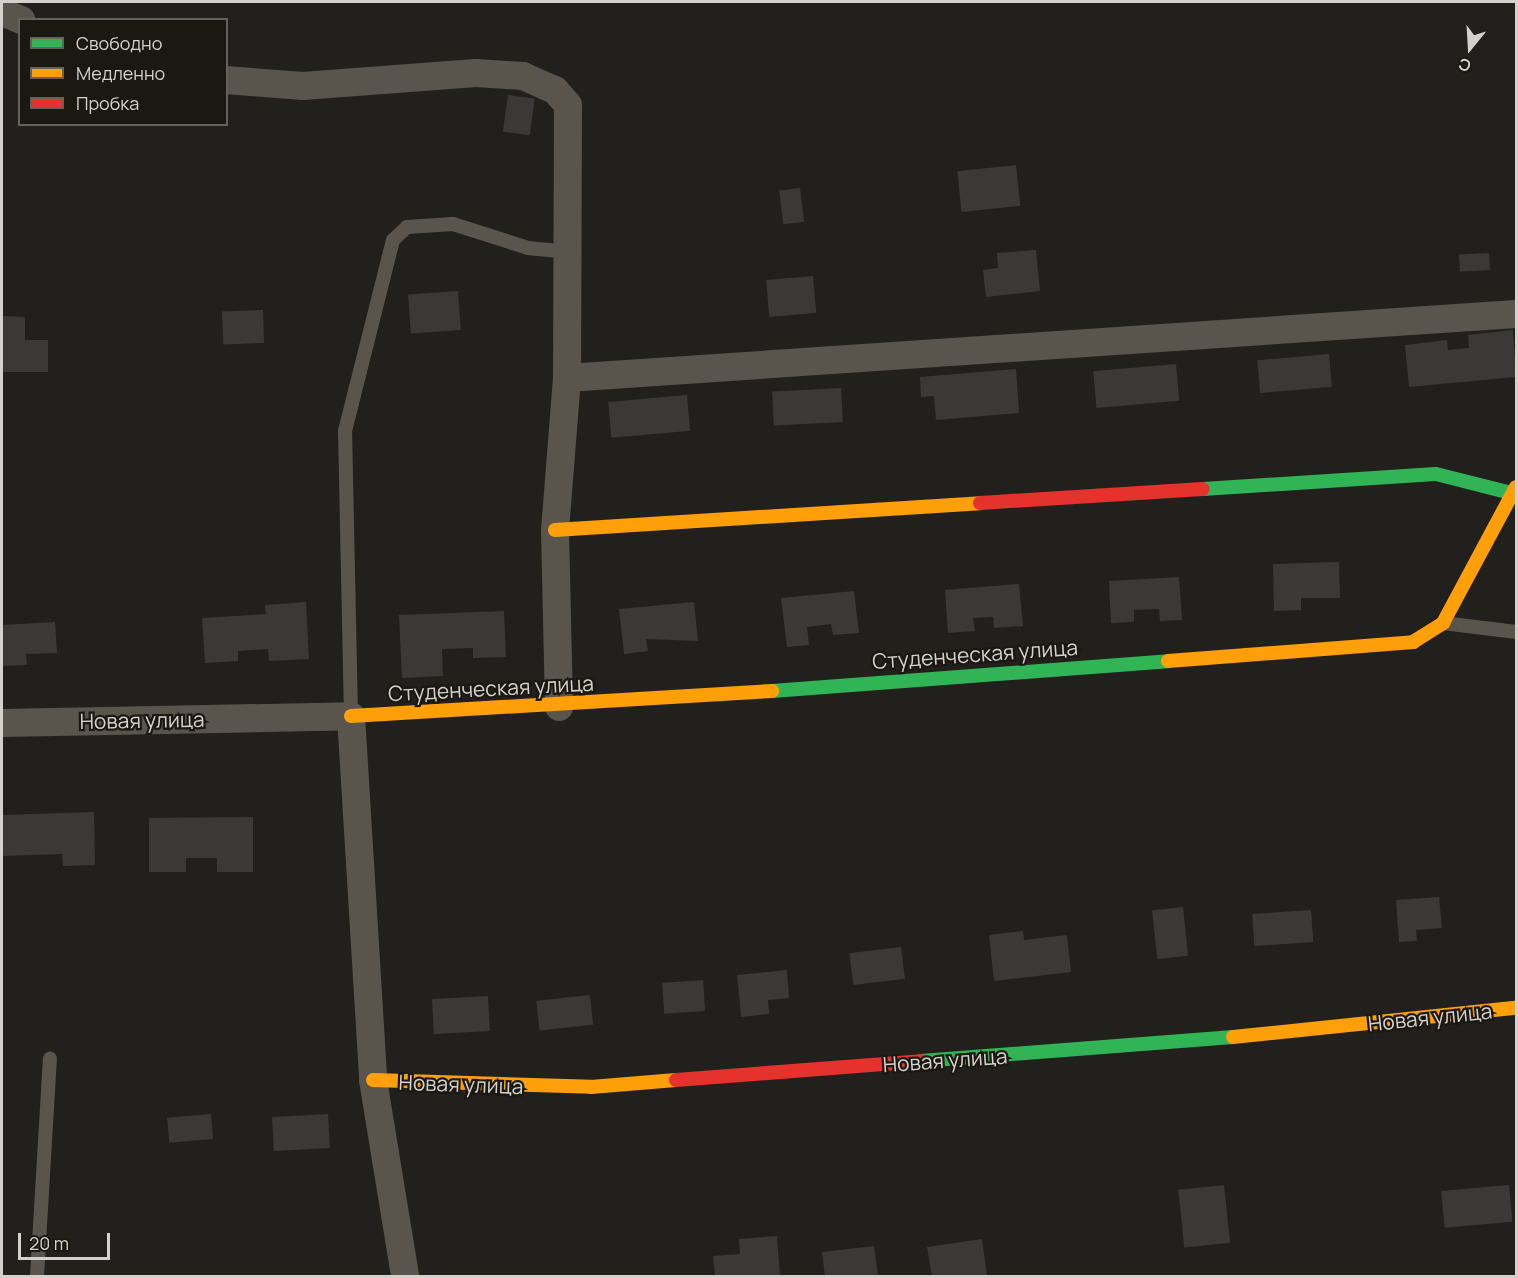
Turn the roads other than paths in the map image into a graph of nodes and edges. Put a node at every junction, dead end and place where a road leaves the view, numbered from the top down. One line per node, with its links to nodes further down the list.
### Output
1 (2, 12): 2 (street)
2 (18, 19)
3 (228, 80): 4 (street)
4 (569, 252): 6 (street); 12 (lane)
5 (1516, 314): 6 (street)
6 (567, 378): 8 (street)
7 (1514, 490): 8 (street); 9 (street)
8 (555, 530): 11 (street)
9 (1443, 623): 10 (lane); 11 (street, Студенческая улица)
10 (1516, 632)
11 (559, 707): 12 (street, Студенческая улица)
12 (351, 716): 13 (street, Новая улица); 16 (street, Новая улица)
13 (2, 723)
14 (1516, 1008): 16 (street, Новая улица)
15 (50, 1058): 17 (lane)
16 (373, 1080): 18 (street, Новая улица)
17 (37, 1276)
18 (405, 1276)

